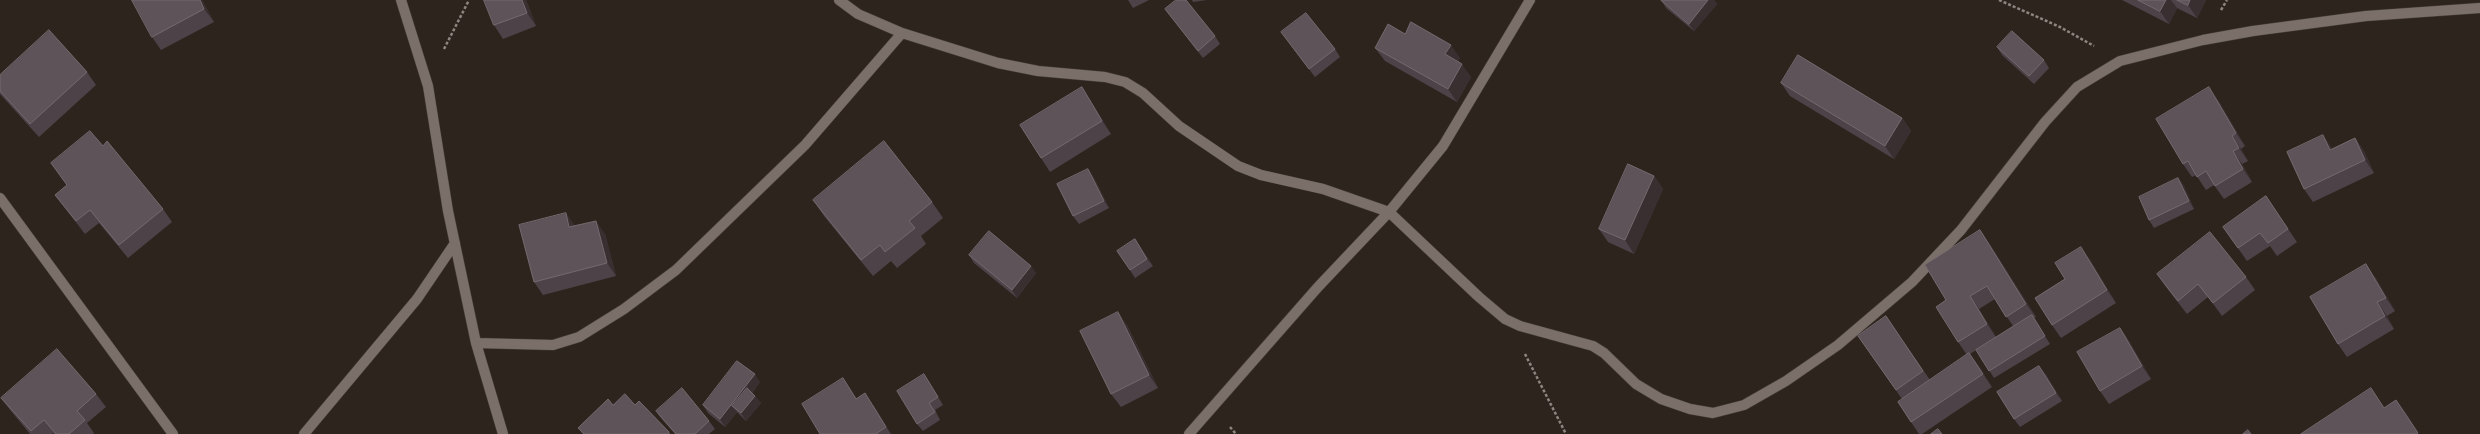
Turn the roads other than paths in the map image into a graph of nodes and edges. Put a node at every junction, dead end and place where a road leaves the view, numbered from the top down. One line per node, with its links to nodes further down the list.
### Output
1 (401, 0): 8 (street)
2 (839, 0): 5 (street)
3 (1530, 0): 7 (street)
4 (2480, 8): 7 (street)
5 (902, 33): 7 (street); 9 (street)
6 (0, 198): 10 (street)
7 (1389, 212): 13 (street)
8 (455, 243): 9 (street); 11 (street)
9 (476, 344): 12 (street)
10 (173, 434)
11 (304, 434)
12 (503, 434)
13 (1189, 434)

